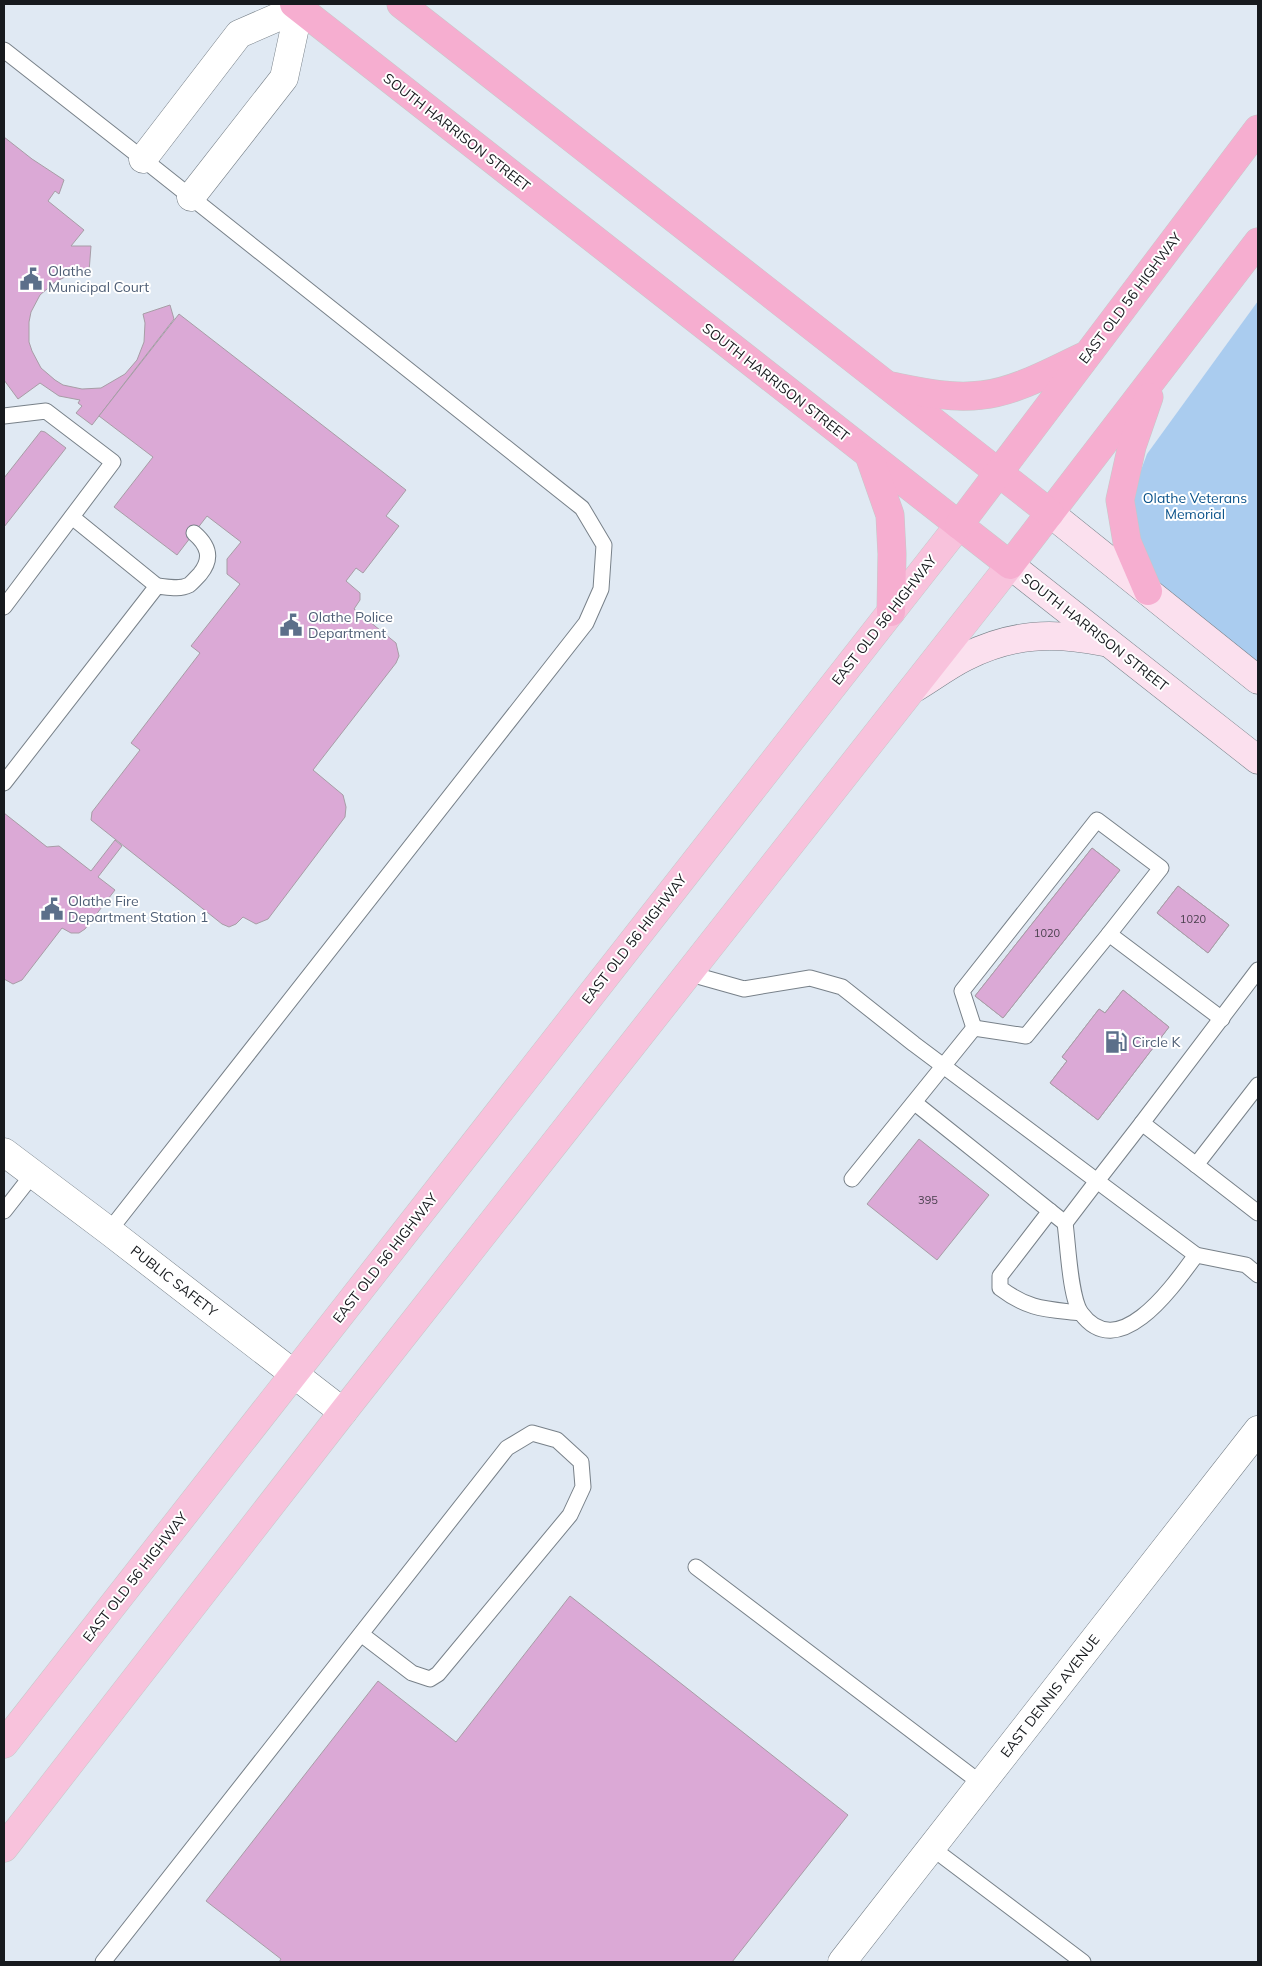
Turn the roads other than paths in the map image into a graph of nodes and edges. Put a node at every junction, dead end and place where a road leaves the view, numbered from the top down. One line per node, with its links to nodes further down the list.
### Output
1 (401, 4): 10 (highway)
2 (298, 5): 5 (street); 6 (street); 12 (highway, SOUTH HARRISON STREET)
3 (4, 50): 5 (lane)
4 (1258, 129): 8 (highway, EAST OLD 56 HIGHWAY)
5 (143, 159): 6 (lane)
6 (191, 197): 46 (lane)
7 (1258, 242): 9 (highway)
8 (1086, 356): 10 (highway); 13 (highway, EAST OLD 56 HIGHWAY)
9 (1156, 375): 14 (highway); 20 (highway)
10 (885, 384): 13 (highway)
11 (4, 416): 15 (lane)
12 (869, 455): 16 (highway, SOUTH HARRISON STREET); 22 (highway)
13 (998, 473): 14 (highway); 16 (highway, EAST OLD 56 HIGHWAY)
14 (1050, 513): 18 (highway); 20 (main road)
15 (72, 517): 19 (lane); 21 (lane)
16 (959, 525): 18 (highway, SOUTH HARRISON STREET); 22 (main road, EAST OLD 56 HIGHWAY)
17 (194, 534): 19 (lane)
18 (1010, 565): 23 (main road, SOUTH HARRISON STREET); 25 (main road)
19 (157, 586): 27 (lane)
20 (1148, 591): 24 (main road)
21 (4, 606)
22 (891, 612): 50 (main road, EAST OLD 56 HIGHWAY)
23 (1107, 642): 25 (main road); 26 (main road, SOUTH HARRISON STREET)
24 (1258, 680)
25 (910, 691): 30 (main road)
26 (1258, 760)
27 (4, 783)
28 (1109, 934): 31 (lane); 32 (lane); 32 (lane)
29 (1258, 970): 31 (lane)
30 (687, 973): 33 (lane); 51 (main road)
31 (1222, 1019): 36 (lane)
32 (974, 1028): 33 (lane)
33 (944, 1066): 35 (lane); 41 (lane)
34 (1258, 1085): 38 (lane)
35 (914, 1103): 40 (lane); 43 (lane)
36 (1142, 1123): 38 (lane); 41 (lane)
37 (4, 1152): 39 (street, PUBLIC SAFETY)
38 (1196, 1165): 44 (lane)
39 (33, 1174): 42 (lane); 46 (street, PUBLIC SAFETY)
40 (852, 1179)
41 (1097, 1182): 45 (lane); 47 (lane)
42 (4, 1211)
43 (1050, 1211): 45 (lane); 49 (lane)
44 (1258, 1213)
45 (1065, 1223): 49 (lane)
46 (109, 1231): 50 (street, PUBLIC SAFETY)
47 (1196, 1255): 48 (lane); 49 (lane)
48 (1258, 1275)
49 (1080, 1313)
50 (294, 1375): 51 (street, PUBLIC SAFETY); 55 (main road, EAST OLD 56 HIGHWAY)
51 (343, 1412): 57 (main road)
52 (1258, 1430): 56 (street, EAST DENNIS AVENUE)
53 (696, 1567): 56 (lane)
54 (361, 1634): 54 (lane); 59 (lane)
55 (4, 1744)
56 (982, 1784): 58 (street, EAST DENNIS AVENUE)
57 (4, 1848)
58 (932, 1848): 60 (street, EAST DENNIS AVENUE); 61 (lane)
59 (103, 1962)
60 (842, 1962)
61 (1083, 1962)

